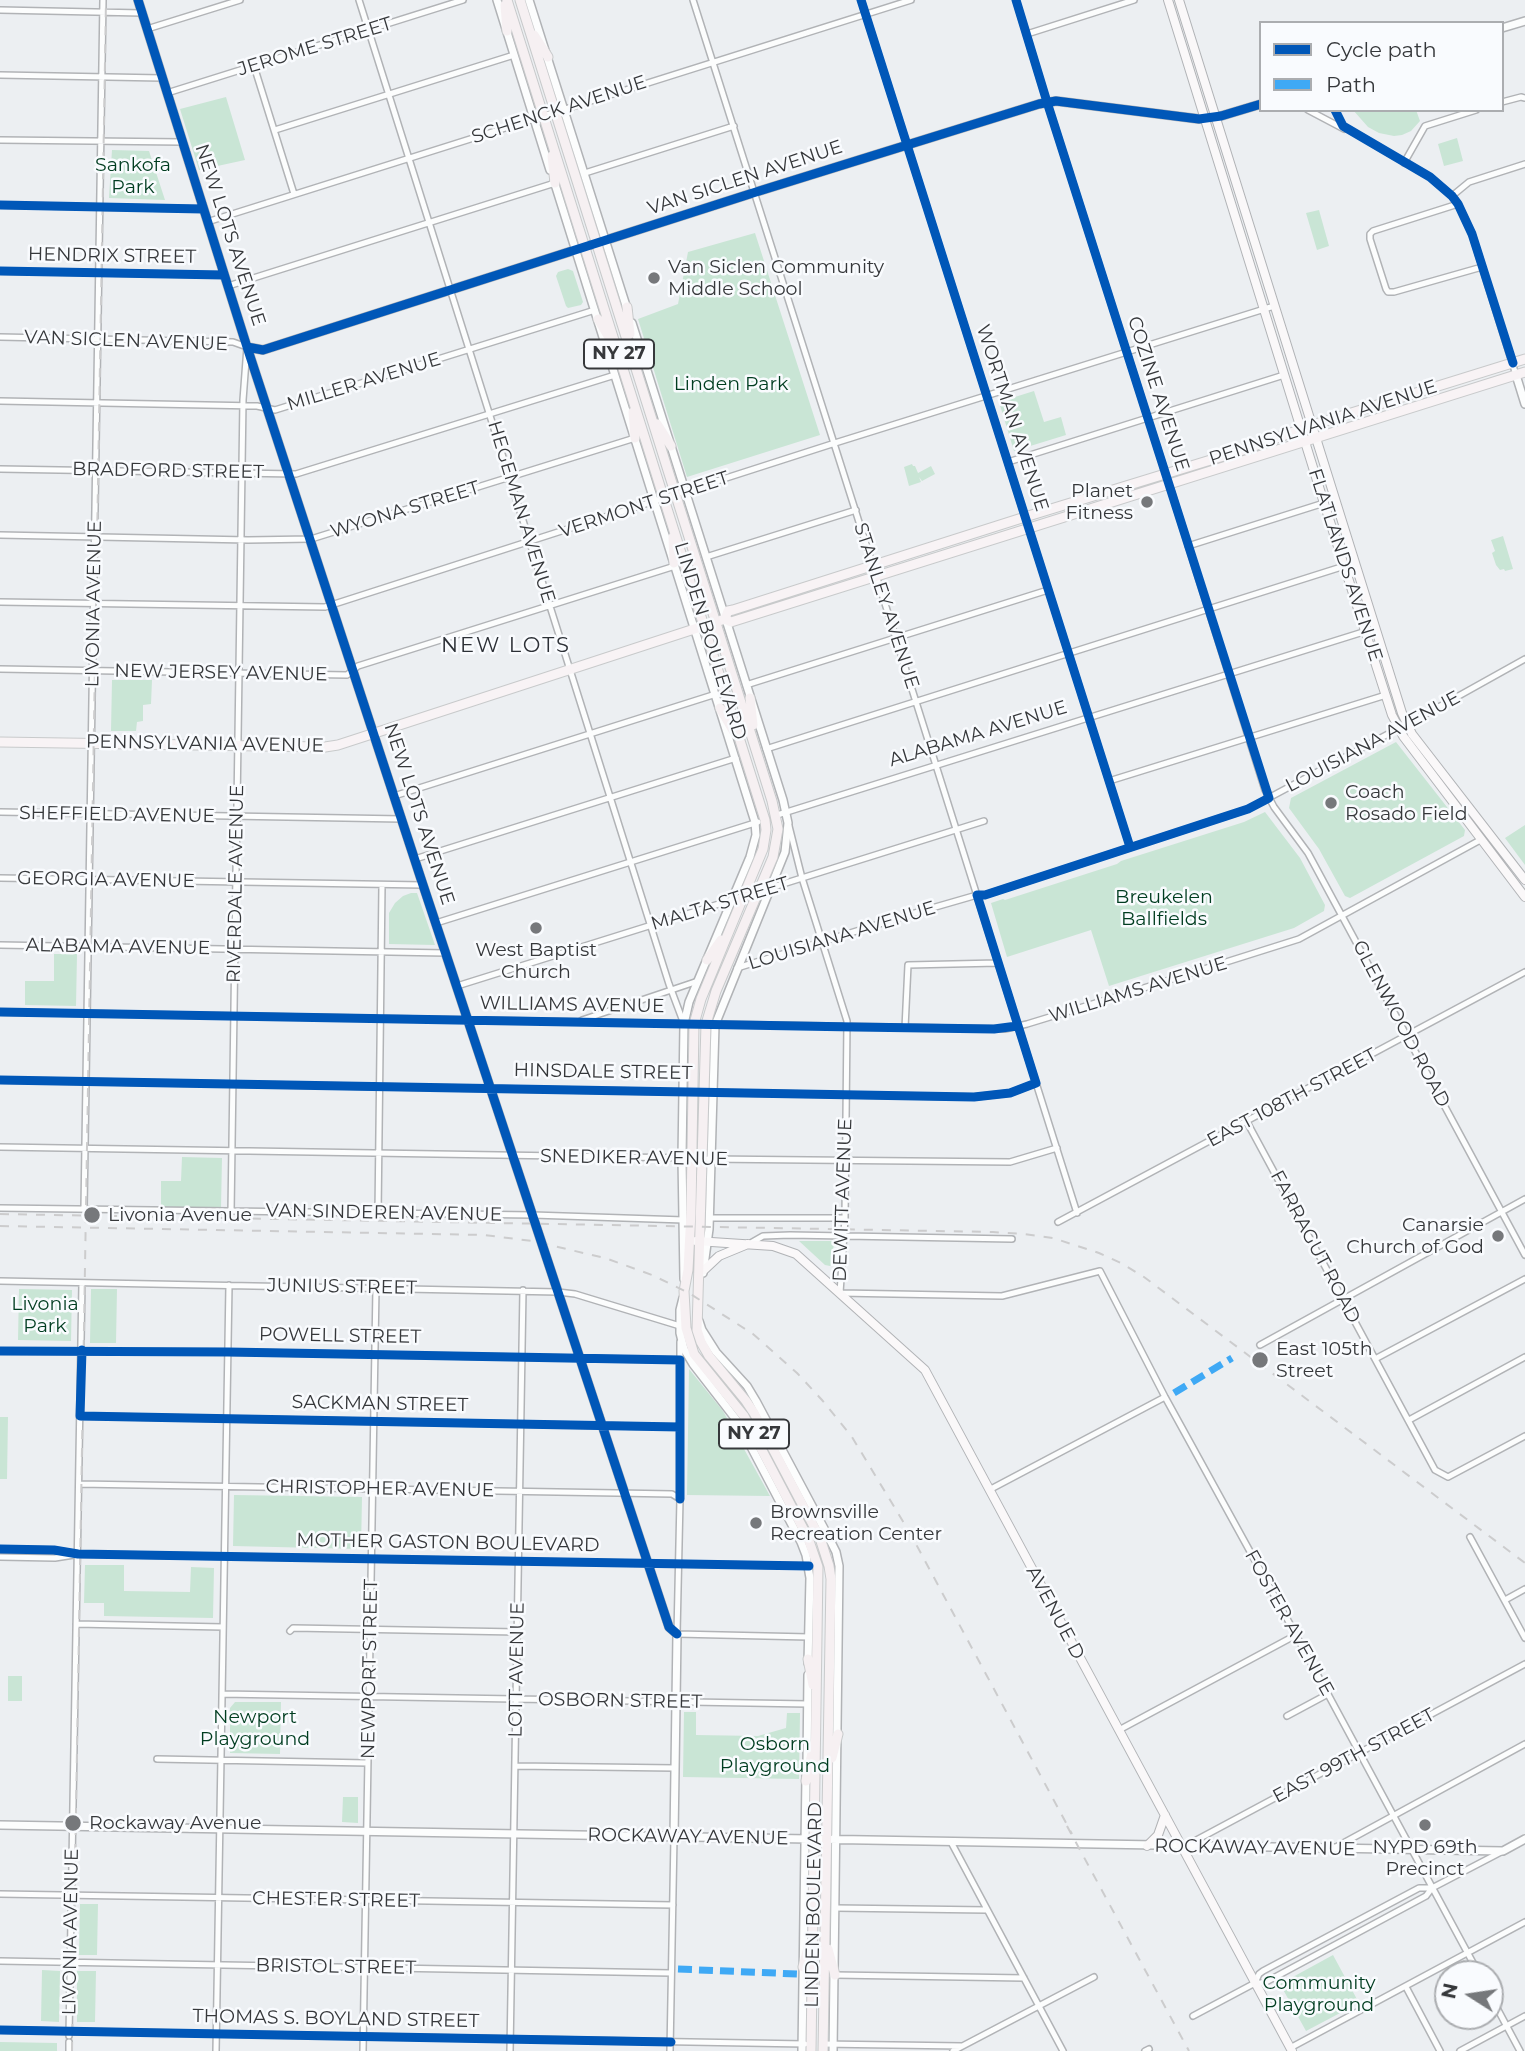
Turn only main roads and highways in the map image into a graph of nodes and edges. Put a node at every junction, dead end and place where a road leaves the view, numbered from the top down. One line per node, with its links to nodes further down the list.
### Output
1 (506, 0): 6 (highway); 8 (highway, LINDEN BOULEVARD / NY 27)
2 (520, 0): 5 (highway, LINDEN BOULEVARD / NY 27)
3 (1168, 0): 19 (main road, FLATLANDS AVENUE)
4 (1179, 0): 18 (main road, FLATLANDS AVENUE)
5 (527, 23): 7 (highway); 13 (highway, LINDEN BOULEVARD / NY 27)
6 (507, 31)
7 (548, 57)
8 (550, 136): 9 (highway); 12 (highway, LINDEN BOULEVARD / NY 27)
9 (555, 183)
10 (627, 307): 13 (highway)
11 (596, 314): 12 (highway)
12 (619, 356): 16 (highway, LINDEN BOULEVARD / NY 27)
13 (632, 357): 17 (highway, LINDEN BOULEVARD / NY 27)
14 (1525, 359): 18 (main road, PENNSYLVANIA AVENUE)
15 (1521, 374): 21 (main road, PENNSYLVANIA AVENUE)
16 (632, 396): 20 (highway); 24 (highway, LINDEN BOULEVARD / NY 27)
17 (649, 410): 23 (highway); 26 (highway, LINDEN BOULEVARD / NY 27)
18 (1313, 425): 19 (main road, PENNSYLVANIA AVENUE); 21 (main road, FLATLANDS AVENUE)
19 (1302, 430): 22 (main road, FLATLANDS AVENUE); 26 (main road, PENNSYLVANIA AVENUE)
20 (635, 438)
21 (1318, 438): 22 (main road, PENNSYLVANIA AVENUE); 33 (main road, FLATLANDS AVENUE)
22 (1306, 443): 26 (main road, PENNSYLVANIA AVENUE); 34 (main road, FLATLANDS AVENUE)
23 (671, 446)
24 (673, 525): 25 (highway); 27 (highway, LINDEN BOULEVARD / NY 27)
25 (675, 565)
26 (721, 621): 27 (main road, PENNSYLVANIA AVENUE); 31 (highway, LINDEN BOULEVARD / NY 27)
27 (705, 626): 30 (main road, PENNSYLVANIA AVENUE); 32 (highway, LINDEN BOULEVARD / NY 27)
28 (750, 698): 31 (highway)
29 (720, 708): 32 (highway)
30 (0, 742)
31 (754, 744): 37 (highway, LINDEN BOULEVARD / NY 27)
32 (744, 750): 35 (highway, LINDEN BOULEVARD / NY 27)
33 (1525, 880)
34 (1525, 897)
35 (732, 924): 36 (highway); 37 (highway, LINDEN BOULEVARD / NY 27)
36 (707, 960)
37 (699, 1241): 38 (main road); 41 (highway, LINDEN BOULEVARD / NY 27); 44 (highway, LINDEN BOULEVARD / NY 27)
38 (749, 1244): 39 (main road); 46 (main road, AVENUE D)
39 (704, 1270)
40 (808, 1659): 41 (highway)
41 (812, 1706): 42 (highway, LINDEN BOULEVARD / NY 27)
42 (817, 1734): 45 (highway); 48 (highway, LINDEN BOULEVARD / NY 27)
43 (838, 1734): 44 (highway)
44 (828, 1777): 49 (highway, LINDEN BOULEVARD / NY 27)
45 (806, 1781)
46 (1165, 1815): 47 (main road); 54 (main road, AVENUE D)
47 (1147, 1846)
48 (813, 1929): 50 (highway); 52 (highway, LINDEN BOULEVARD / NY 27)
49 (825, 1937): 51 (highway); 53 (highway, LINDEN BOULEVARD / NY 27)
50 (803, 1967)
51 (835, 1975)
52 (806, 2048)
53 (828, 2048)
54 (1291, 2049)

